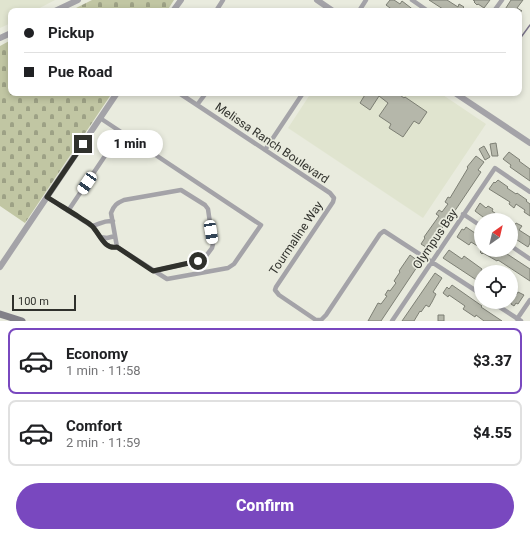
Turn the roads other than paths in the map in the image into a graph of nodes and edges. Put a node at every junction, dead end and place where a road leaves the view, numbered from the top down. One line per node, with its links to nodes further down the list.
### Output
1 (78, 0): 4 (street)
2 (317, 0): 5 (street)
3 (412, 0): 6 (street)
4 (61, 8)
5 (329, 8)
6 (424, 8)
7 (115, 96): 13 (street)
8 (184, 96): 12 (street, Melissa Ranch Boulevard)
9 (204, 96): 12 (street)
10 (301, 96): 16 (street)
11 (460, 96): 15 (street)
12 (198, 105): 16 (street, Melissa Ranch Boulevard)
13 (100, 118): 14 (street); 18 (street)
14 (121, 132): 20 (street); 32 (street)
15 (530, 143)
16 (265, 150): 19 (street, Melissa Ranch Boulevard)
17 (530, 192): 21 (street, Olympus Bay)
18 (47, 197): 20 (street); 31 (street)
19 (334, 198): 30 (street, Tourmaline Way)
20 (68, 211): 24 (street)
21 (463, 214): 23 (street); 30 (street, Olympus Bay)
22 (113, 221): 24 (street); 25 (street); 32 (street)
23 (474, 221)
24 (92, 226): 26 (street)
25 (115, 236): 26 (street); 27 (street)
26 (100, 237): 27 (street)
27 (117, 247): 32 (street)
28 (518, 251): 29 (street)
29 (530, 259)
30 (432, 261): 33 (street); 39 (street, Olympus Bay)
31 (0, 267)
32 (153, 271)
33 (474, 289)
34 (530, 300): 37 (street)
35 (502, 309): 37 (street)
36 (0, 314): 38 (main road)
37 (519, 320)
38 (22, 321)
39 (392, 321)

